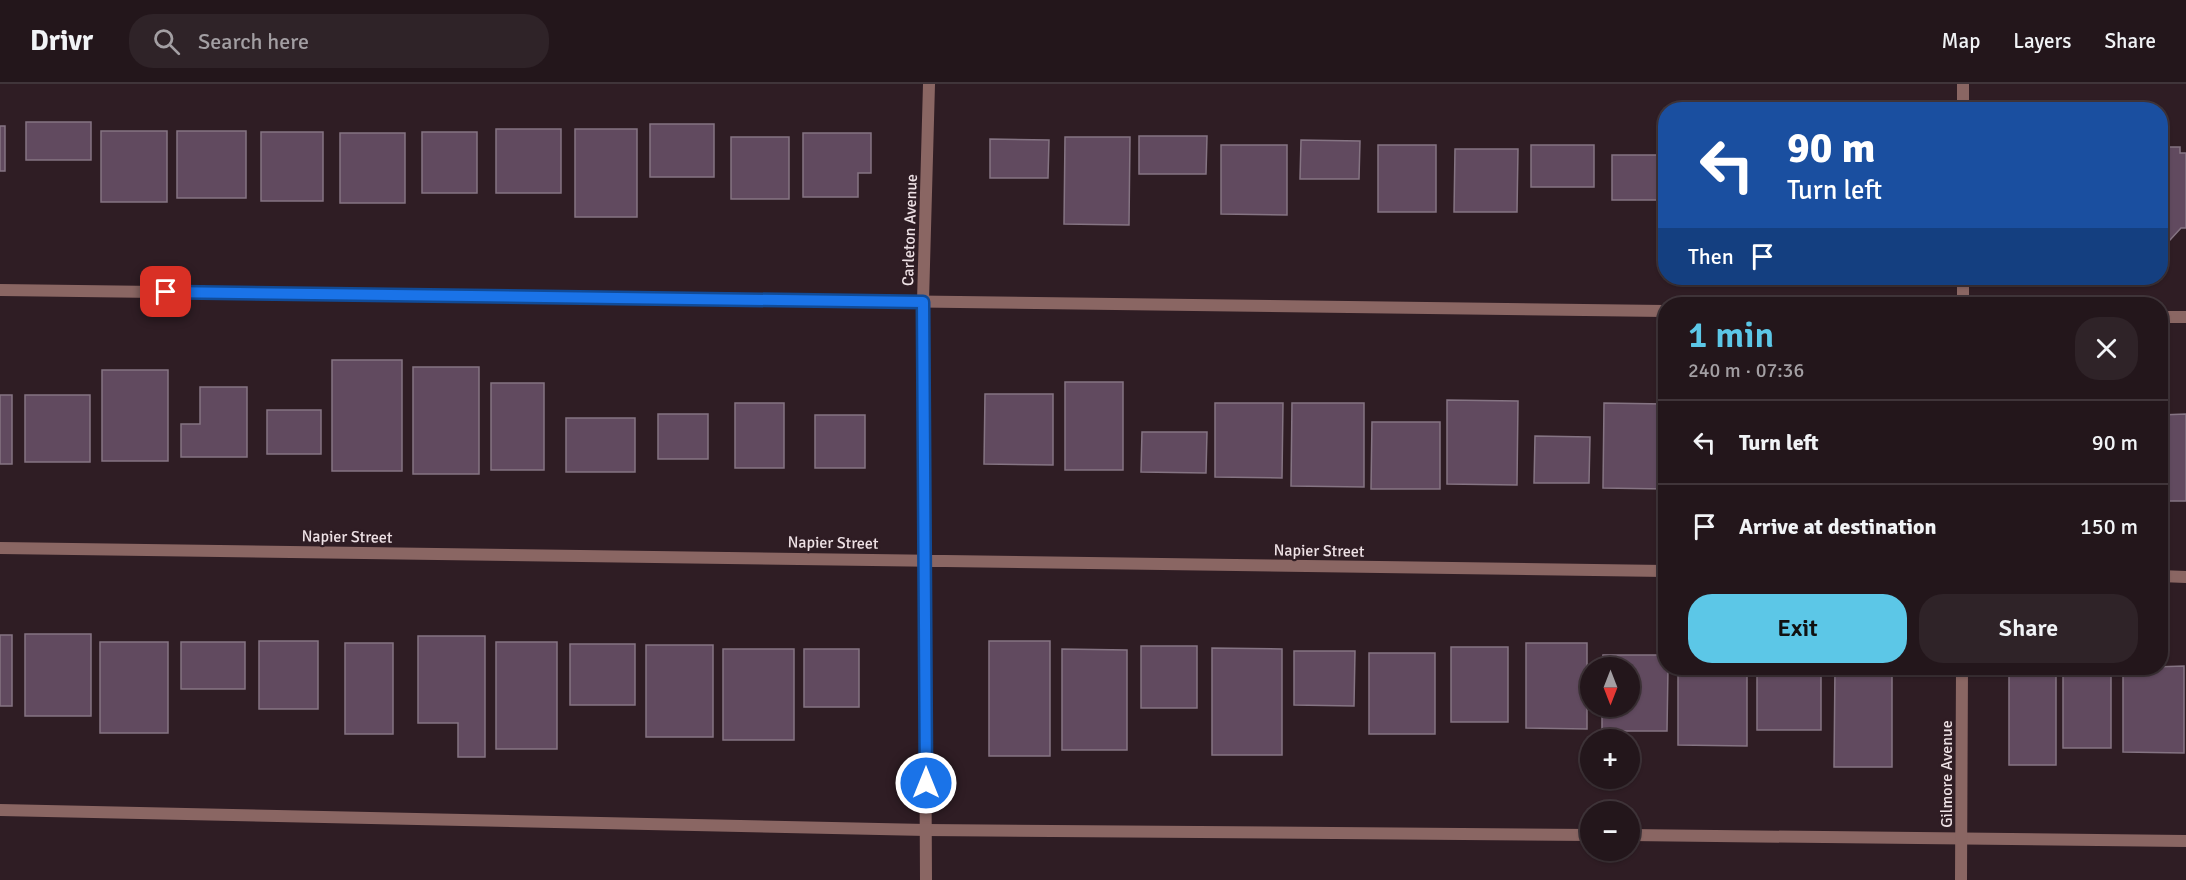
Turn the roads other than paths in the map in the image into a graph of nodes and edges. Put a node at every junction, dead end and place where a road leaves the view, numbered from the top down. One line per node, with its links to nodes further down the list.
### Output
1 (930, 84): 5 (street, Carleton Avenue)
2 (1964, 84): 3 (street)
3 (1963, 102)
4 (0, 290): 5 (street)
5 (923, 302): 6 (street); 10 (street, Carleton Avenue)
6 (1658, 311)
7 (2168, 317): 8 (street)
8 (2186, 317)
9 (0, 548): 10 (street, Napier Street)
10 (925, 560): 11 (street, Napier Street); 16 (street, Carleton Avenue)
11 (1658, 571)
12 (2168, 576): 13 (street)
13 (2186, 577)
14 (1962, 675): 19 (street, Gilmore Avenue)
15 (0, 810): 16 (street)
16 (926, 830): 17 (street); 21 (street, Carleton Avenue)
17 (1580, 835)
18 (1640, 835): 19 (street)
19 (1962, 838): 20 (street); 22 (street, Gilmore Avenue)
20 (2186, 841)
21 (926, 880)
22 (1961, 880)

